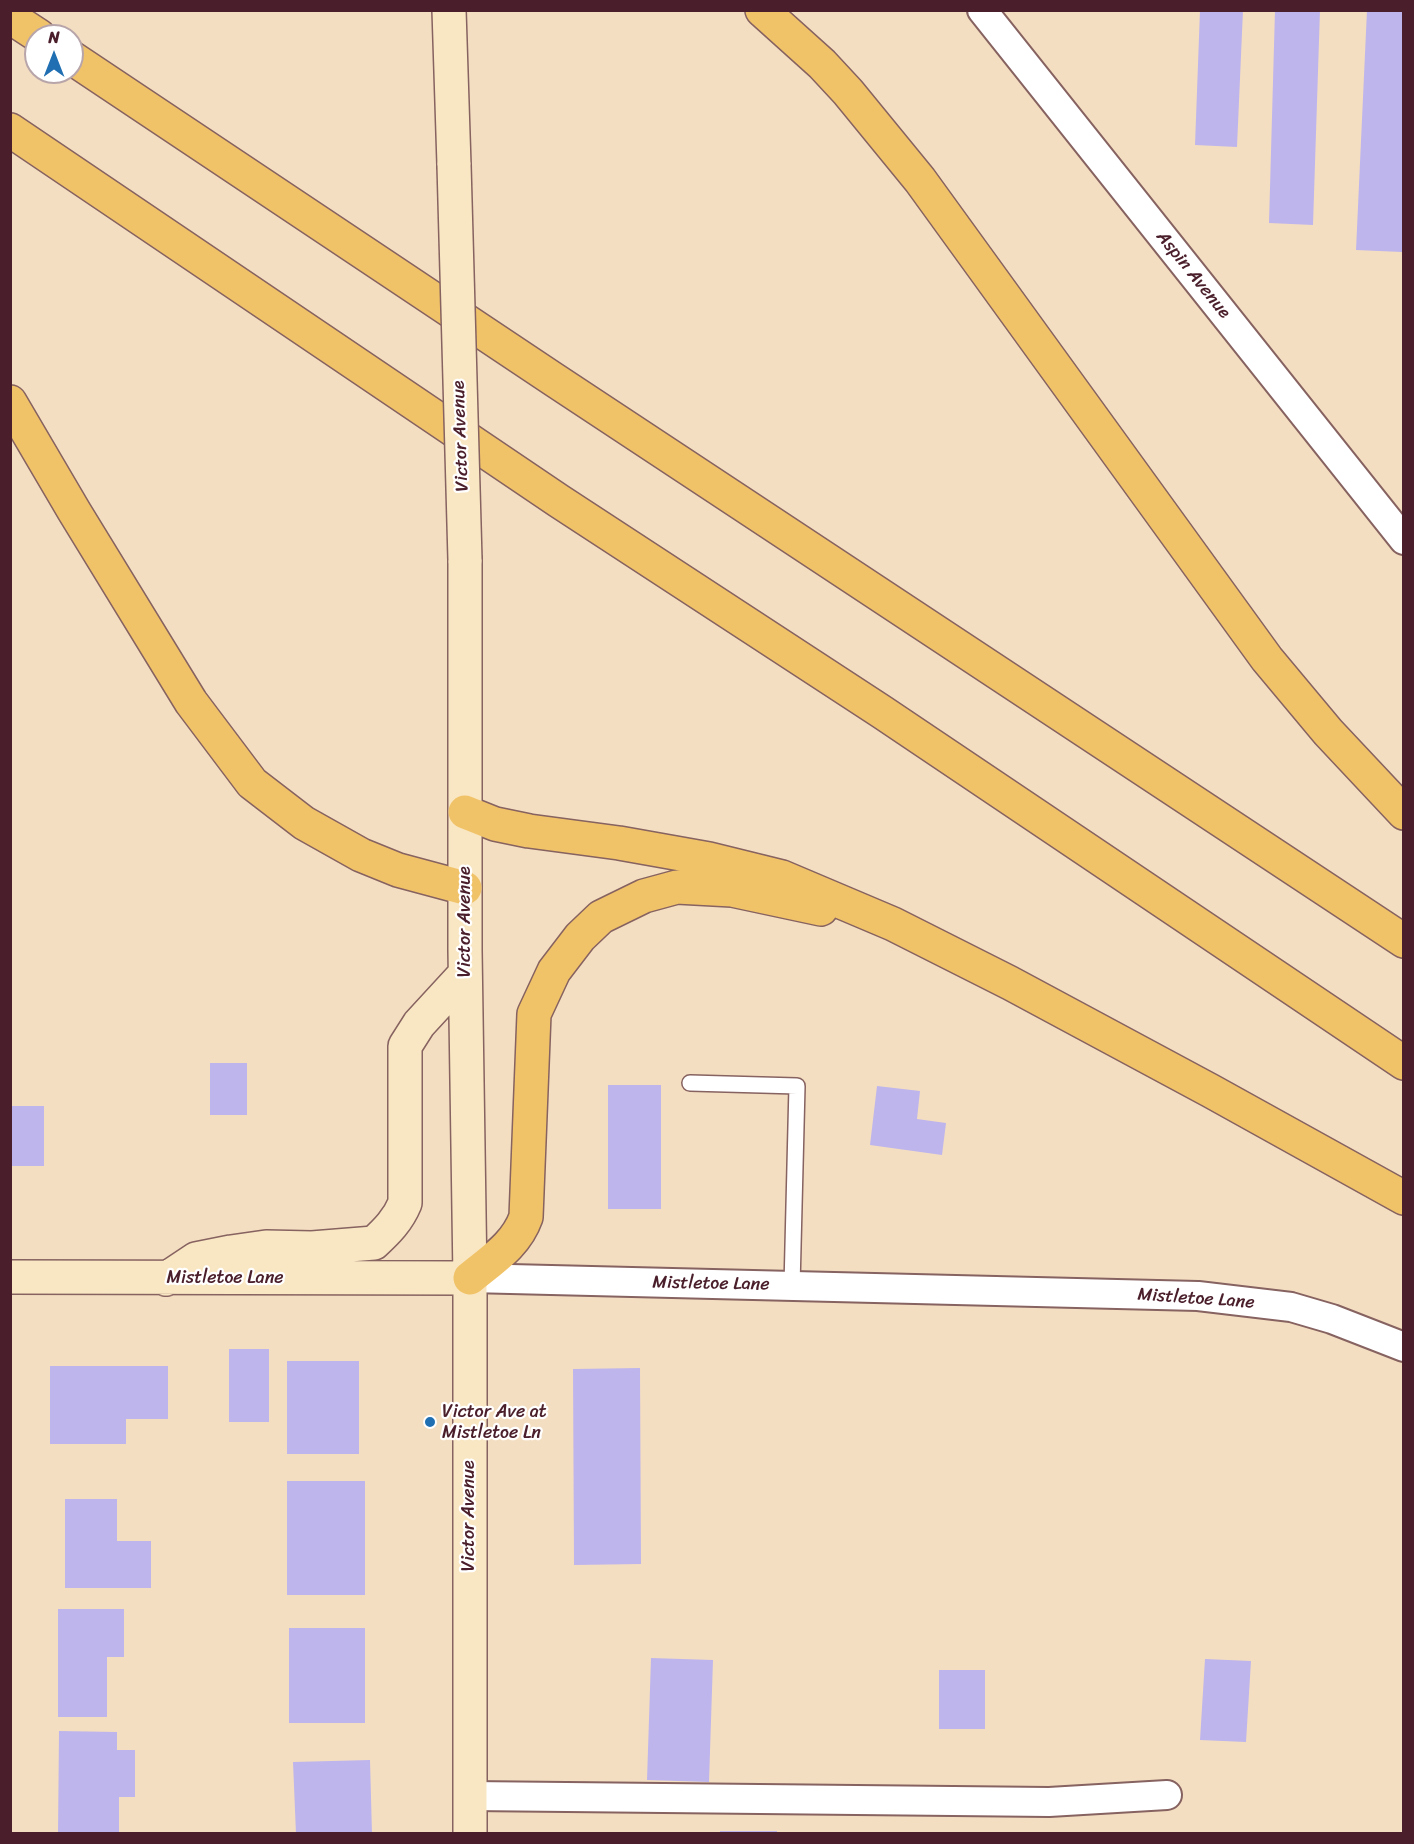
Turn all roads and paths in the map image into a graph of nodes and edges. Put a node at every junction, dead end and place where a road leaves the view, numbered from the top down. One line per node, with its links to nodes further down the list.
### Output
1 (449, 10): 10 (main road, Victor Avenue, bridge)
2 (762, 10): 11 (highway)
3 (982, 10): 9 (street, Aspin Avenue)
4 (10, 17): 5 (highway)
5 (24, 26)
6 (84, 66): 14 (highway)
7 (10, 130): 16 (highway)
8 (10, 402): 12 (highway)
9 (1404, 540)
10 (465, 812): 12 (main road, Victor Avenue); 13 (highway)
11 (1404, 813)
12 (465, 888): 15 (main road, Victor Avenue)
13 (893, 924): 18 (highway); 20 (highway)
14 (1404, 941)
15 (465, 974): 20 (main road, Victor Avenue); 21 (main road)
16 (1404, 1063)
17 (690, 1083): 22 (lane)
18 (1404, 1198)
19 (10, 1277): 21 (main road, Mistletoe Lane)
20 (470, 1278): 21 (main road, Mistletoe Lane); 22 (street, Mistletoe Lane); 25 (main road, Victor Avenue)
21 (166, 1279)
22 (792, 1286): 23 (street, Mistletoe Lane)
23 (1404, 1347)
24 (1167, 1795): 25 (street)
25 (470, 1796): 26 (main road, Victor Avenue)
26 (470, 1833)

